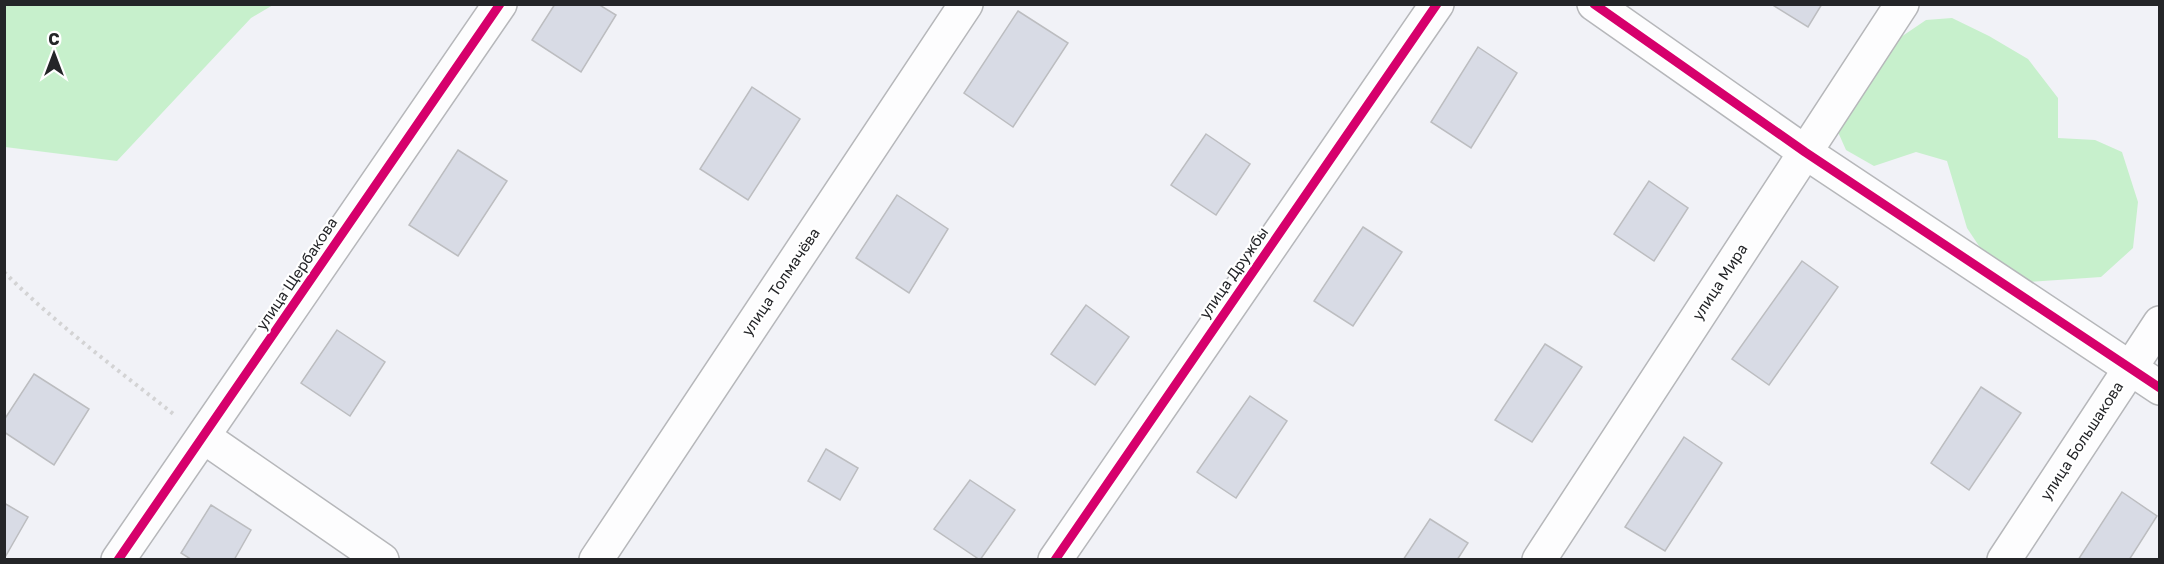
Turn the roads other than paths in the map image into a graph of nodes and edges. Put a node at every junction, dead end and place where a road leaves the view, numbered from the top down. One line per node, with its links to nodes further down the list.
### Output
1 (500, 4): 10 (street, улица Щербакова)
2 (966, 4): 13 (street, улица Толмачёва)
3 (1437, 4): 14 (street, улица Дружбы)
4 (1594, 4): 6 (street)
5 (1902, 4): 6 (street, улица Мира)
6 (1805, 152): 8 (street); 15 (street, улица Мира)
7 (2160, 323): 8 (street, улица Большакова)
8 (2130, 368): 9 (street); 16 (street, улица Большакова)
9 (2160, 388)
10 (204, 437): 11 (street, улица Щербакова); 12 (street)
11 (118, 560)
12 (382, 560)
13 (596, 560)
14 (1055, 560)
15 (1539, 560)
16 (2004, 560)

